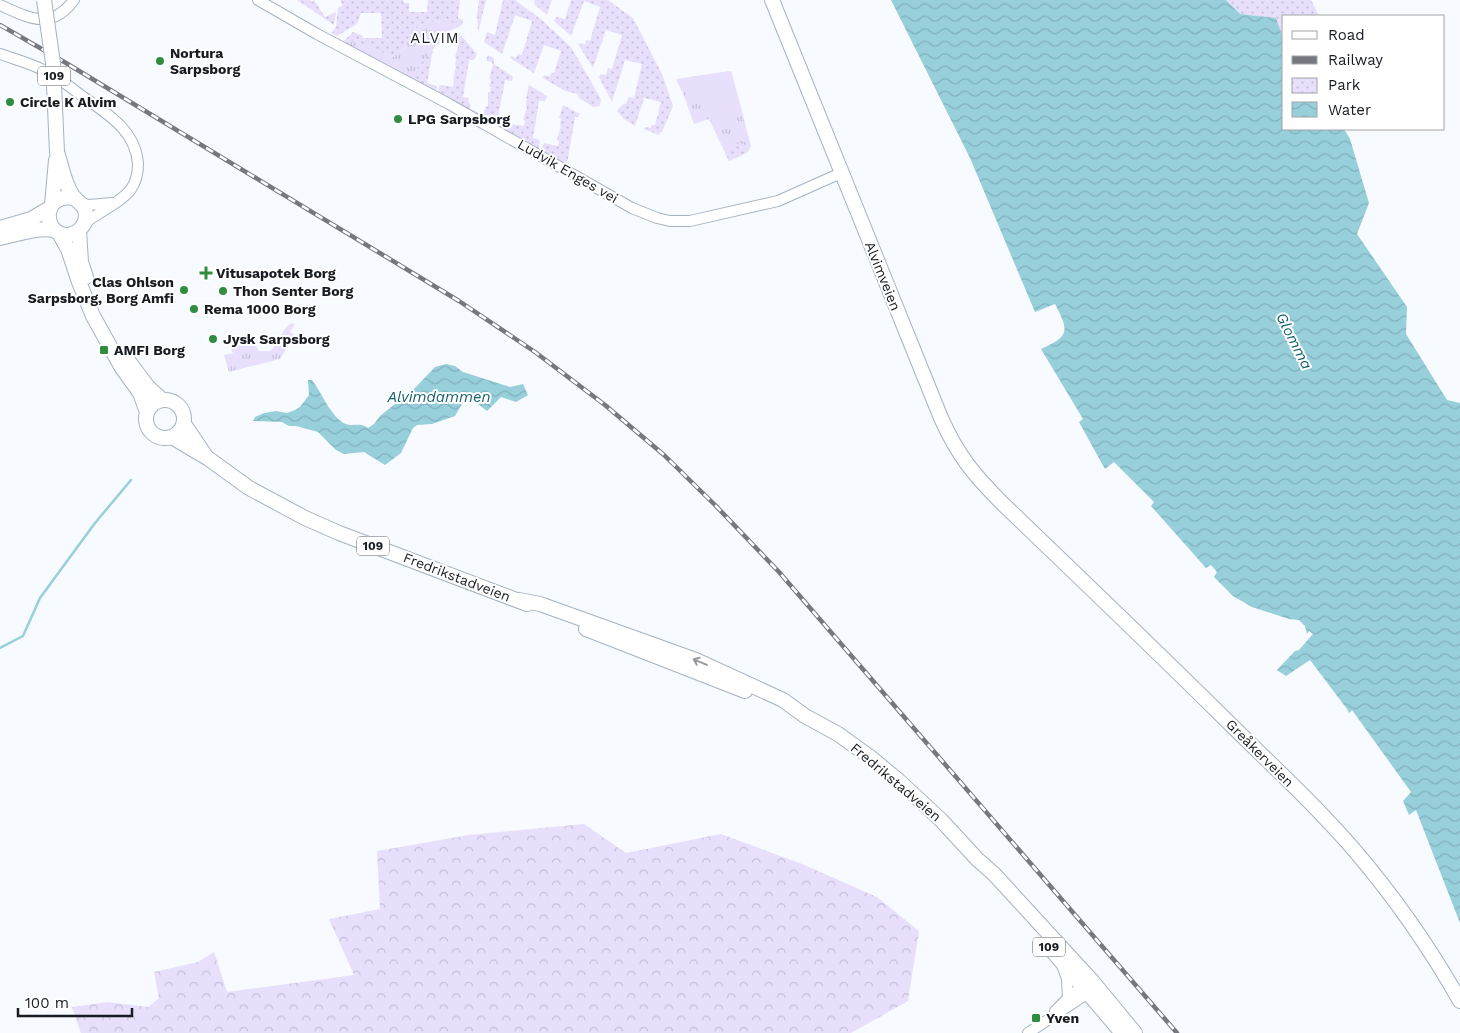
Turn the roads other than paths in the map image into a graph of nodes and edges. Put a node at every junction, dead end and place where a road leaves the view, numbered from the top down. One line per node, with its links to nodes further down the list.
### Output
1 (44, 0): 7 (main road, 109, bridge)
2 (74, 0): 5 (street)
3 (258, 0): 8 (street, Ludvik Enges vei)
4 (772, 0): 8 (main road, Alvimveien)
5 (0, 5)
6 (0, 54): 10 (street)
7 (58, 152): 9 (main road, 109); 11 (main road, 109)
8 (841, 172): 21 (main road, Alvimveien)
9 (77, 201): 10 (street); 11 (main road); 12 (main road, 109)
10 (113, 203): 12 (street)
11 (51, 207): 13 (main road); 14 (main road, 109)
12 (82, 227): 14 (main road); 16 (main road, 109)
13 (0, 228)
14 (57, 232): 15 (main road); 17 (main road, 109)
15 (0, 238)
16 (161, 399): 17 (main road); 18 (main road, 109)
17 (147, 412): 19 (main road, 109)
18 (184, 424): 19 (main road); 20 (main road, Fredrikstadveien / 109)
19 (172, 437): 20 (main road, Fredrikstadveien / 109)
20 (209, 459): 22 (main road, Fredrikstadveien / 109)
21 (1030, 531): 26 (main road, Greåkerveien)
22 (977, 859): 23 (main road, Fredrikstadveien / 109); 24 (main road, Fredrikstadveien / 109)
23 (1062, 962): 24 (main road, Fredrikstadveien / 109); 25 (street)
24 (1088, 988): 25 (street); 27 (street); 29 (main road, Fredrikstadveien / 109); 30 (main road, Fredrikstadveien / 109)
25 (1068, 999): 27 (street)
26 (1460, 1000)
27 (1048, 1020): 28 (street)
28 (1028, 1033)
29 (1122, 1033)
30 (1135, 1033)

